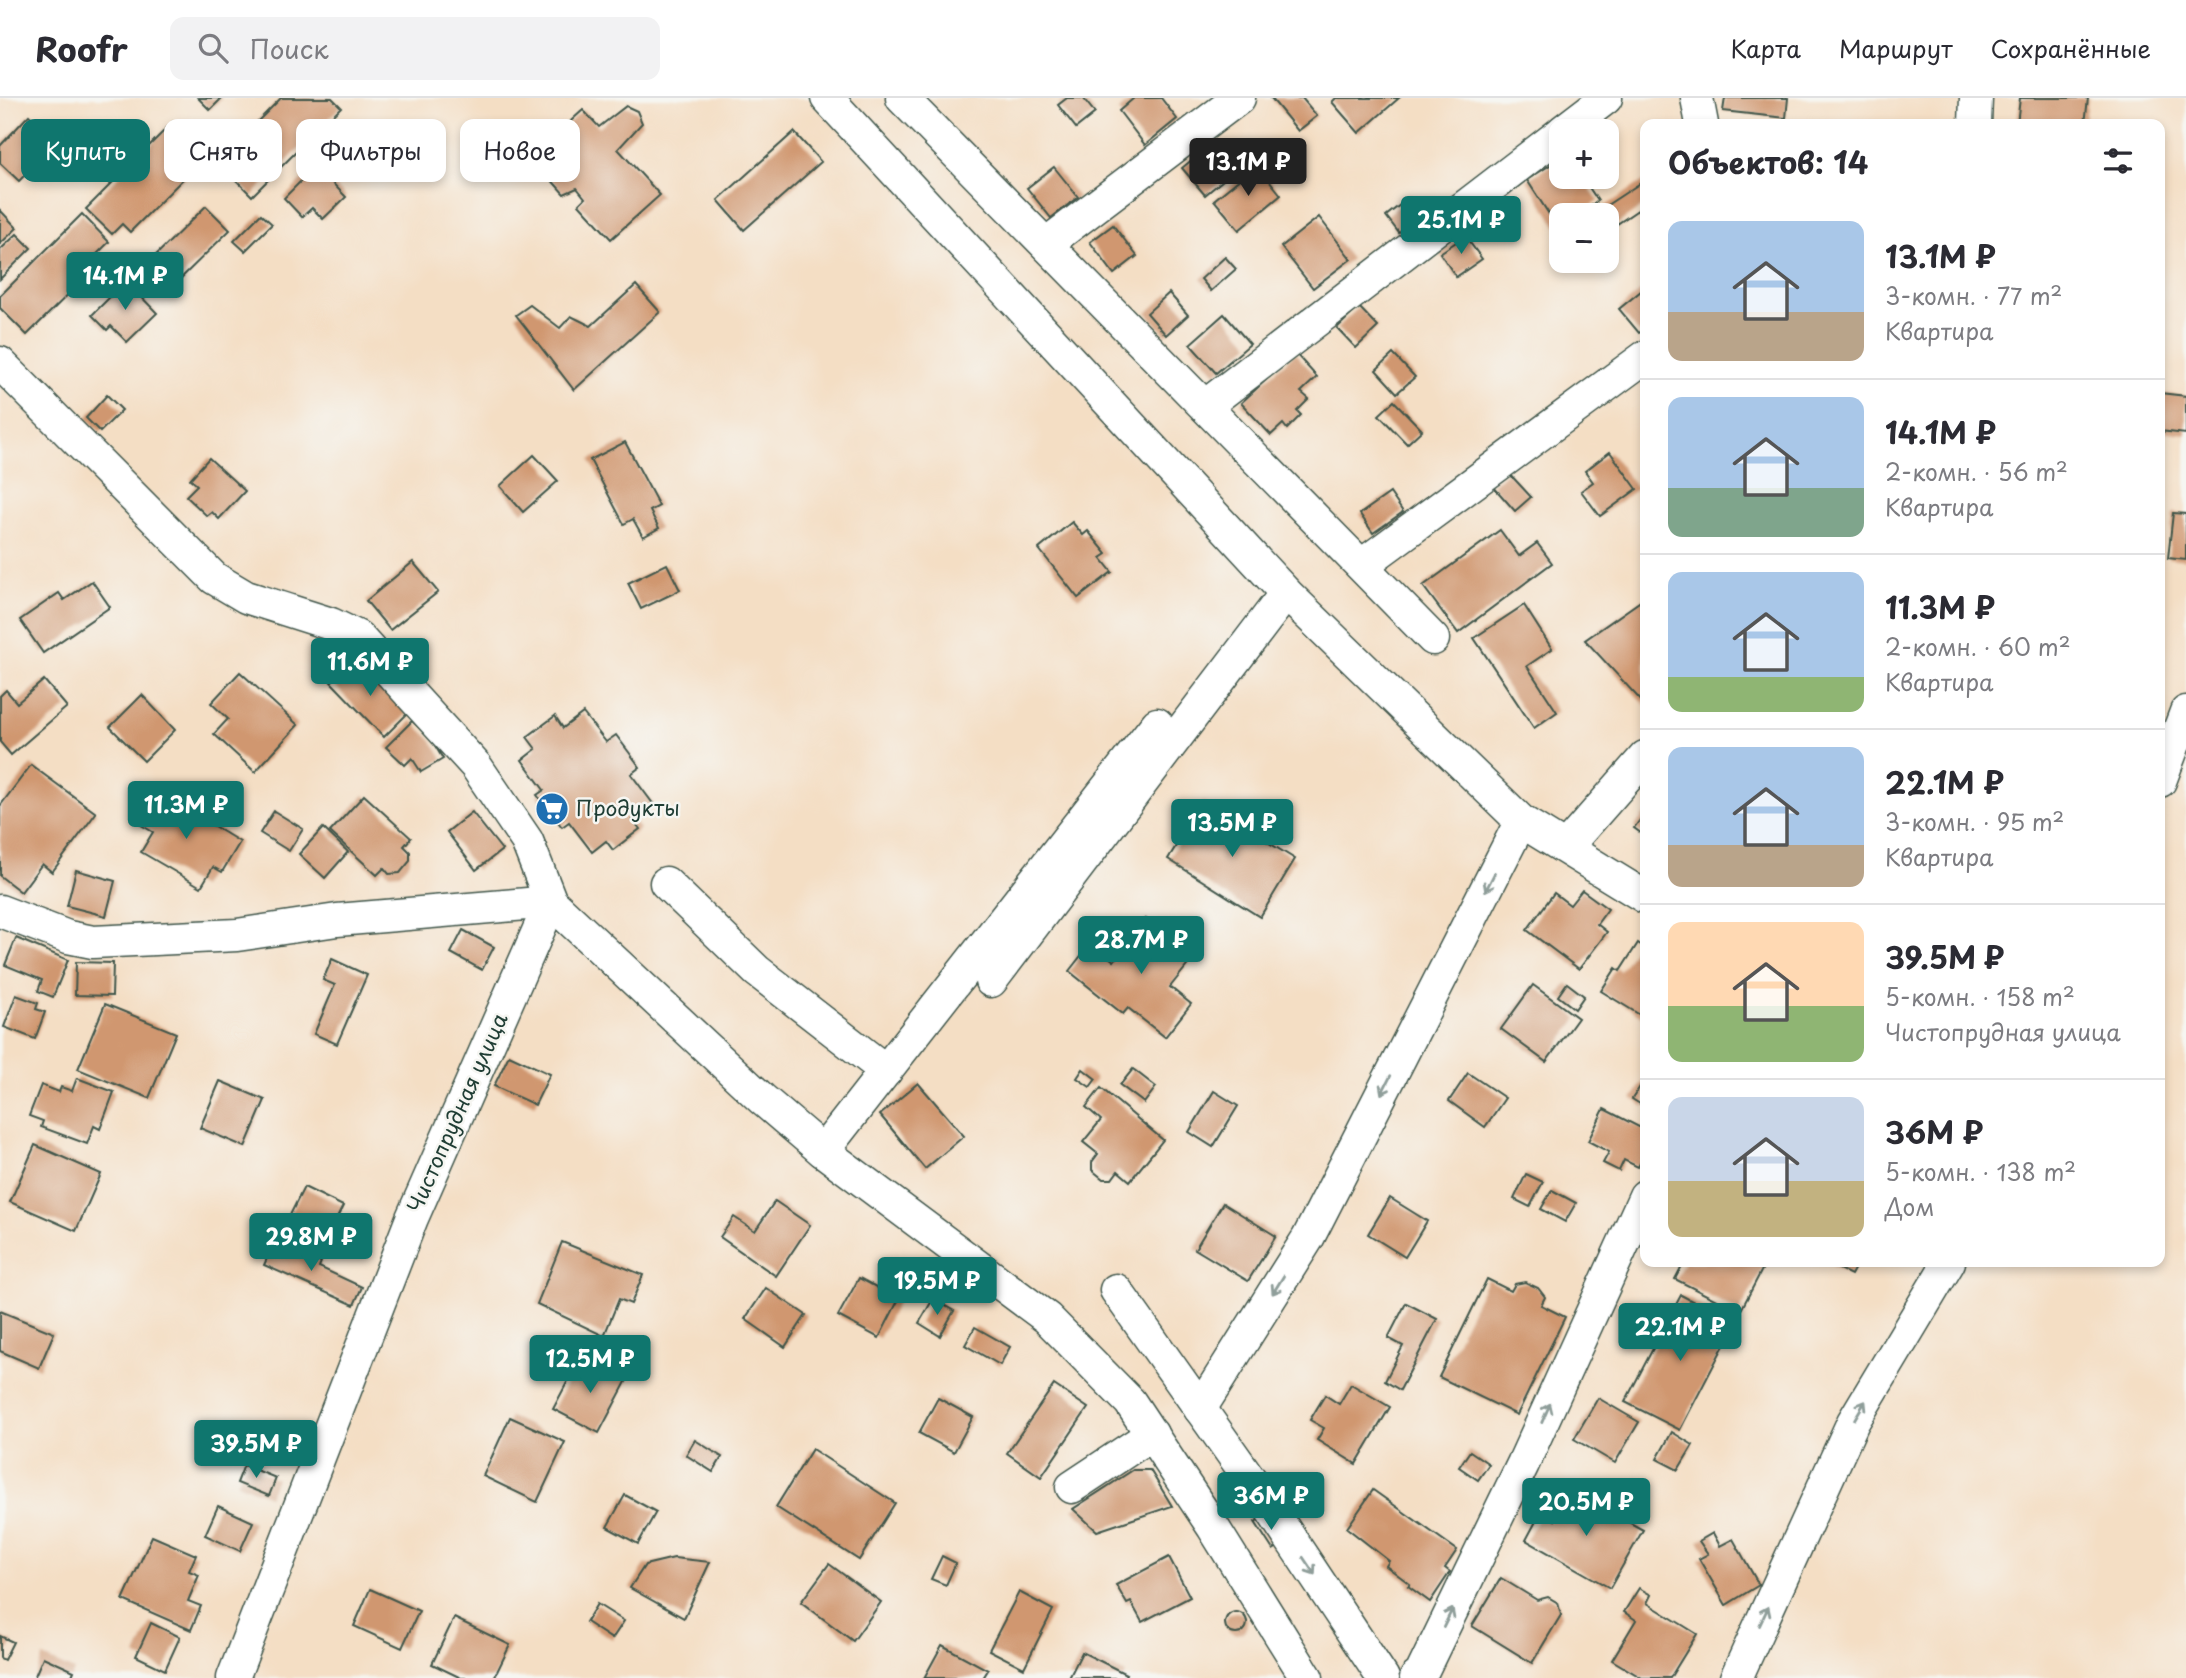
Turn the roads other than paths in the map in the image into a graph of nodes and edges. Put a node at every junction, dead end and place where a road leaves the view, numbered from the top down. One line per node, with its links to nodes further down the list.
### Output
1 (827, 98): 16 (street)
2 (902, 98): 11 (street)
3 (1239, 98): 11 (street)
4 (1606, 98): 7 (street)
5 (1697, 98): 8 (street)
6 (1976, 98): 9 (street)
7 (1579, 119)
8 (1701, 119)
9 (1975, 119)
10 (1549, 142): 14 (street)
11 (1046, 244): 14 (street)
12 (1640, 361): 15 (street)
13 (0, 363): 26 (street)
14 (1205, 406): 15 (street)
15 (1362, 565): 17 (street)
16 (1286, 593): 22 (street); 28 (street)
17 (1433, 639)
18 (2186, 712): 21 (street)
19 (1157, 724): 29 (street)
20 (1640, 763): 23 (street)
21 (2165, 768)
22 (1521, 821): 23 (street); 34 (street, one-way to 34)
23 (1566, 847): 25 (street)
24 (666, 883): 29 (street)
25 (1640, 894)
26 (551, 902): 27 (street); 30 (street); 37 (street, Чистопрудная улица)
27 (0, 911)
28 (991, 981)
29 (886, 1071): 30 (street)
30 (823, 1151): 35 (street)
31 (1640, 1207): 40 (street, one-way to 31)
32 (1946, 1267): 41 (street, one-way to 32)
33 (1116, 1290): 34 (street)
34 (1200, 1409): 39 (street, one-way to 39)
35 (1152, 1434): 36 (street); 38 (street)
36 (1072, 1488)
37 (233, 1678)
38 (1307, 1678)
39 (1383, 1678)
40 (1416, 1678)
41 (1736, 1678)

